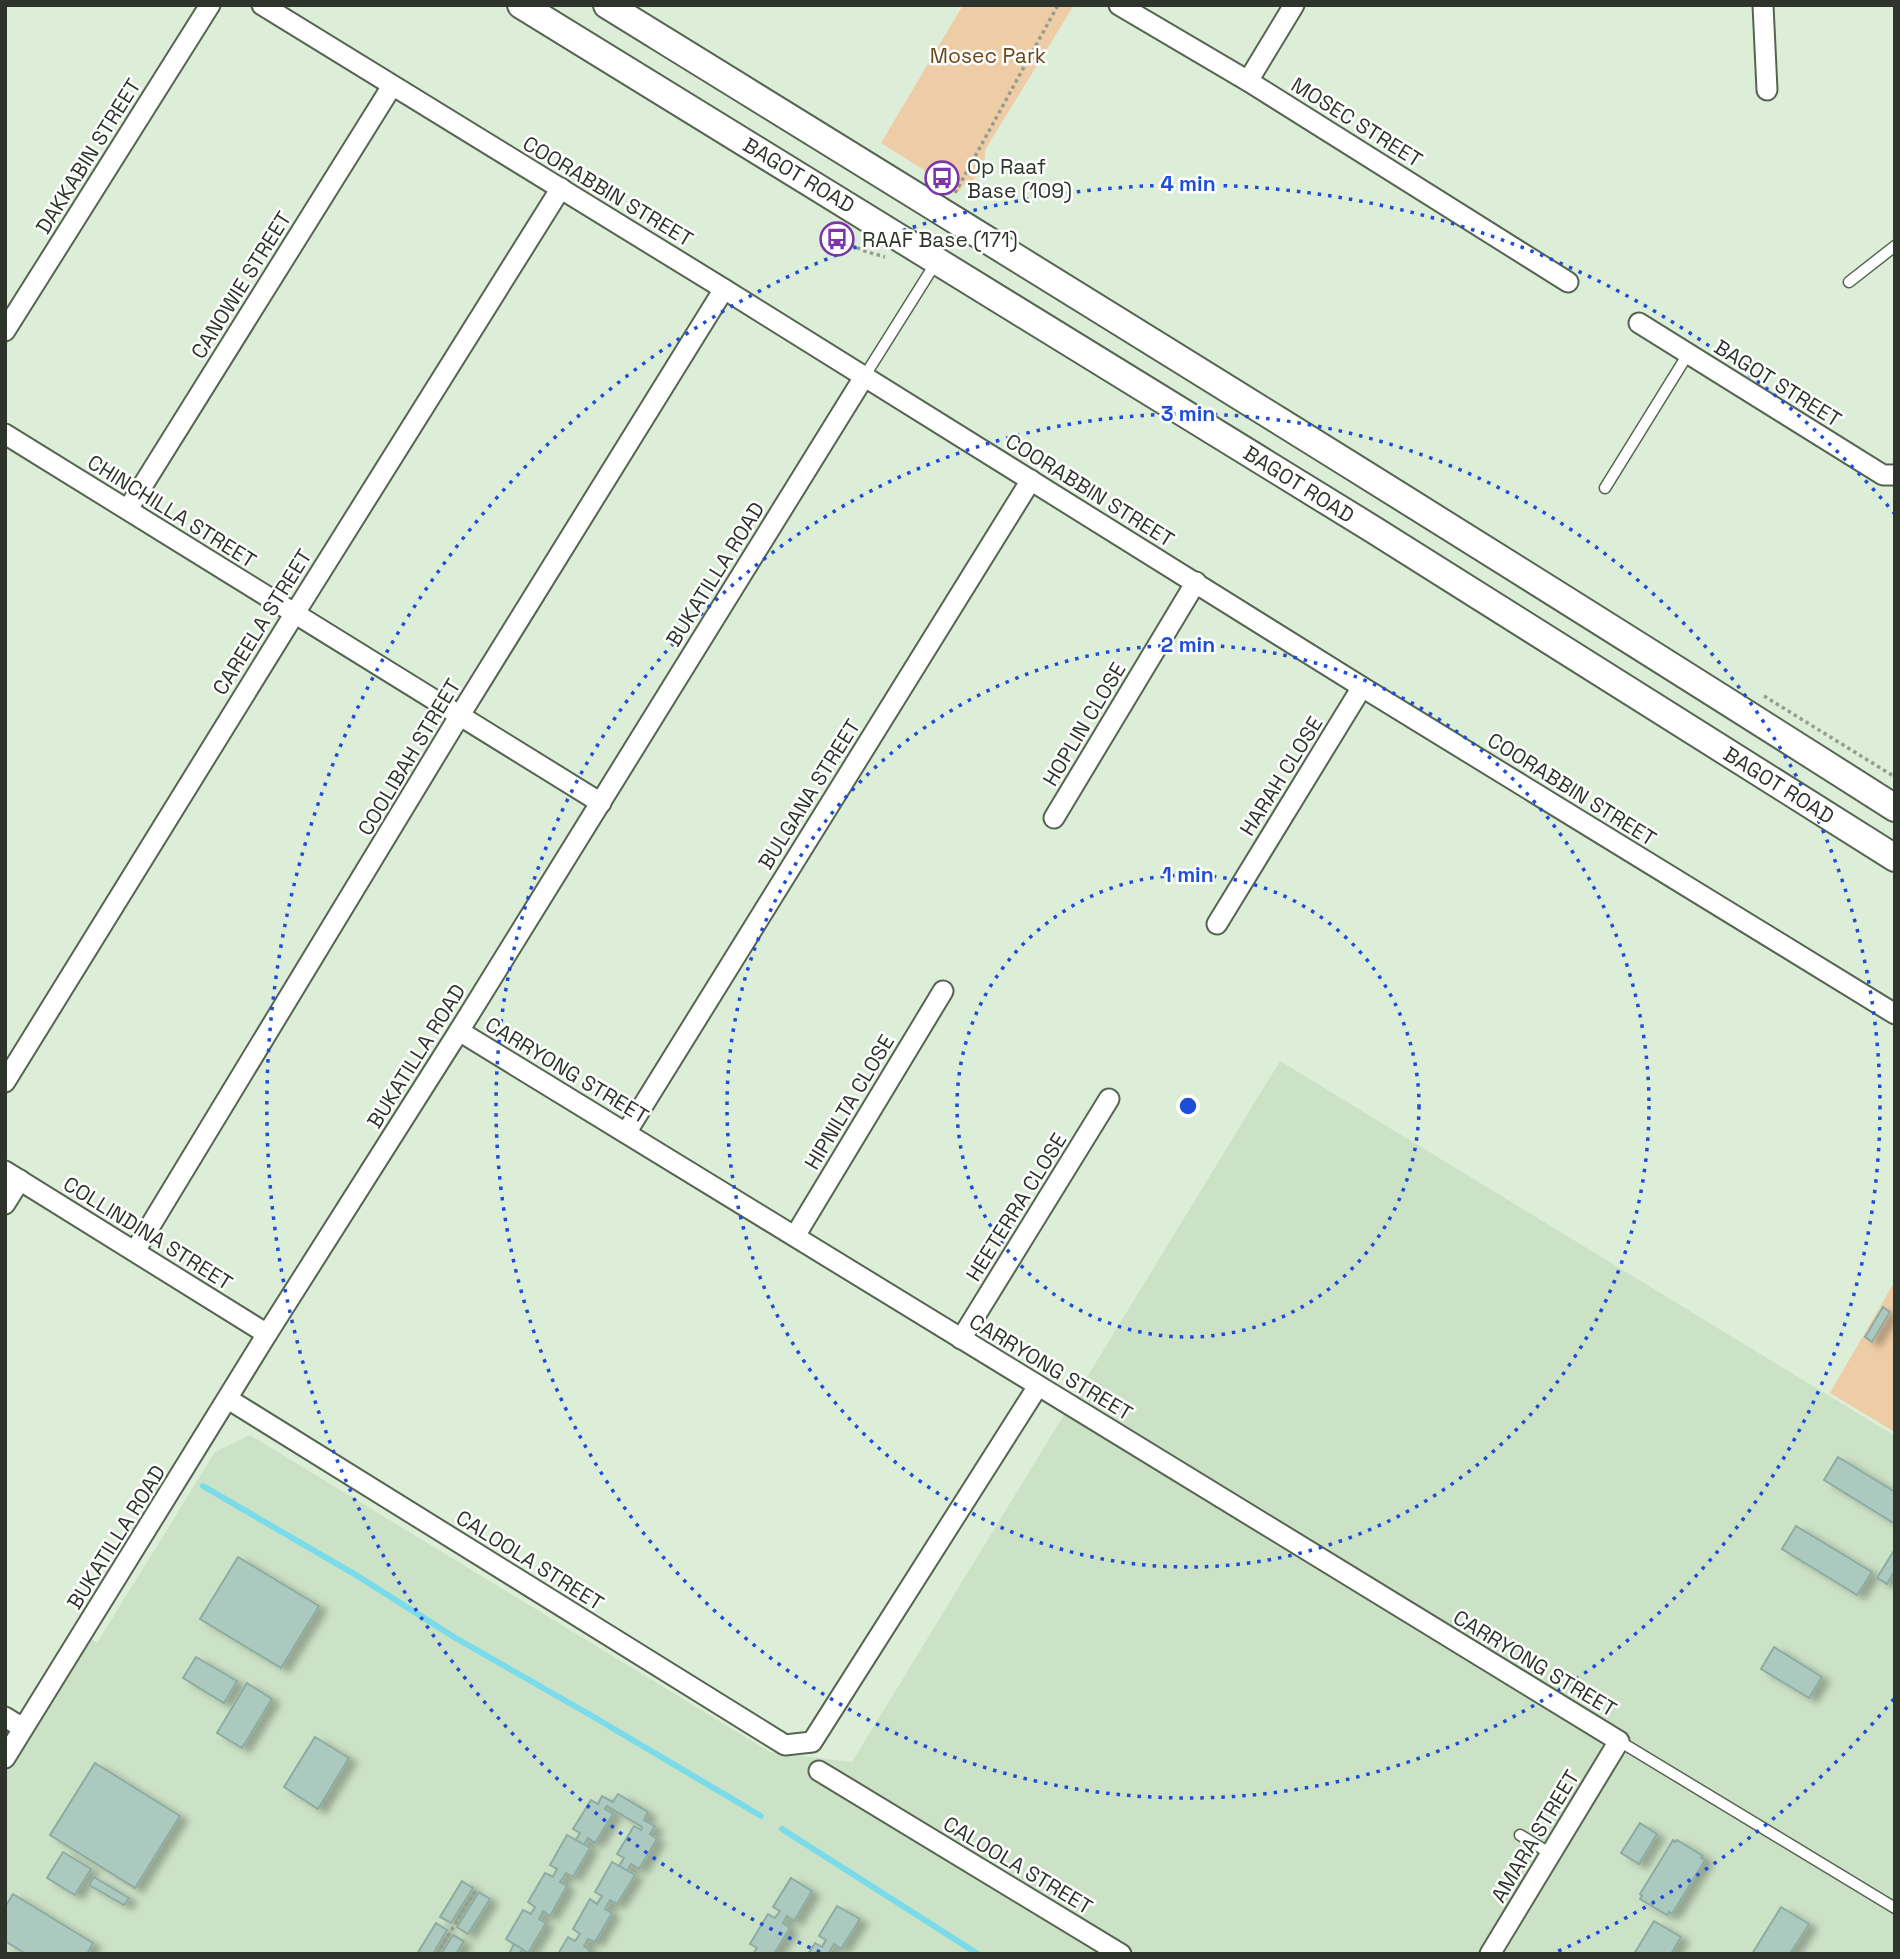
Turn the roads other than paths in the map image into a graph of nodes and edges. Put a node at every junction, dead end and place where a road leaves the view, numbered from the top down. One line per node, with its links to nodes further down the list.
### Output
1 (210, 5): 18 (street, DAKKABIN STREET)
2 (262, 5): 9 (street, COORABBIN STREET)
3 (521, 5): 13 (main road, BAGOT ROAD)
4 (607, 5): 31 (main road, BAGOT ROAD)
5 (1119, 5): 8 (street, MOSEC STREET)
6 (1294, 5): 8 (street)
7 (1763, 5): 10 (street)
8 (1248, 81): 14 (street, MOSEC STREET)
9 (392, 86): 11 (street, COORABBIN STREET); 25 (street, CANOWIE STREET)
10 (1767, 90)
11 (561, 188): 16 (street, COORABBIN STREET); 27 (street, CAREELA STREET)
12 (1895, 246): 15 (lane)
13 (937, 260): 20 (lane); 33 (main road, BAGOT ROAD)
14 (1568, 282)
15 (1849, 282)
16 (724, 289): 20 (street, COORABBIN STREET); 29 (street, COOLIBAH STREET)
17 (1639, 323): 19 (street, BAGOT STREET)
18 (5, 331)
19 (1688, 354): 22 (street, BAGOT STREET); 24 (lane)
20 (864, 377): 23 (street, COORABBIN STREET); 30 (street, BUKATILLA ROAD)
21 (5, 434): 25 (street, CHINCHILLA STREET)
22 (1895, 475)
23 (1031, 480): 26 (street, COORABBIN STREET); 40 (street, BULGANA STREET)
24 (1605, 488)
25 (128, 509): 27 (street, CHINCHILLA STREET)
26 (1196, 582): 28 (street, COORABBIN STREET); 32 (street, HOPLIN CLOSE)
27 (295, 613): 29 (street, CHINCHILLA STREET); 38 (street, CAREELA STREET)
28 (1362, 687): 34 (street, HARAH CLOSE); 36 (street, COORABBIN STREET)
29 (460, 715): 30 (street, CHINCHILLA STREET); 44 (street, COOLIBAH STREET)
30 (601, 803): 37 (street, BUKATILLA ROAD)
31 (1895, 808)
32 (1054, 818)
33 (1895, 858)
34 (1217, 924)
35 (943, 991): 43 (street, HIPNILTA CLOSE)
36 (1895, 1014)
37 (459, 1031): 40 (street, CARRYONG STREET); 45 (street, BUKATILLA ROAD)
38 (5, 1082)
39 (1109, 1099): 46 (street, HEETERRA CLOSE)
40 (626, 1133): 43 (street, CARRYONG STREET)
41 (13, 1176): 42 (street); 44 (street, COLLINDINA STREET)
42 (5, 1204)
43 (795, 1236): 46 (street, CARRYONG STREET)
44 (135, 1251): 45 (street, COLLINDINA STREET)
45 (267, 1334): 48 (street, BUKATILLA ROAD)
46 (961, 1339): 47 (street, CARRYONG STREET)
47 (1038, 1386): 48 (street, CALOOLA STREET); 51 (street, CARRYONG STREET)
48 (228, 1399): 50 (street, BUKATILLA ROAD)
49 (5, 1717): 50 (street)
50 (23, 1728): 52 (street, BUKATILLA ROAD)
51 (1619, 1741): 55 (street, AMARA STREET); 56 (lane)
52 (5, 1758)
53 (819, 1771): 57 (street, CALOOLA STREET)
54 (1520, 1835): 55 (lane)
55 (1551, 1854): 58 (street, AMARA STREET)
56 (1895, 1908)
57 (1121, 1954)
58 (1490, 1954)

